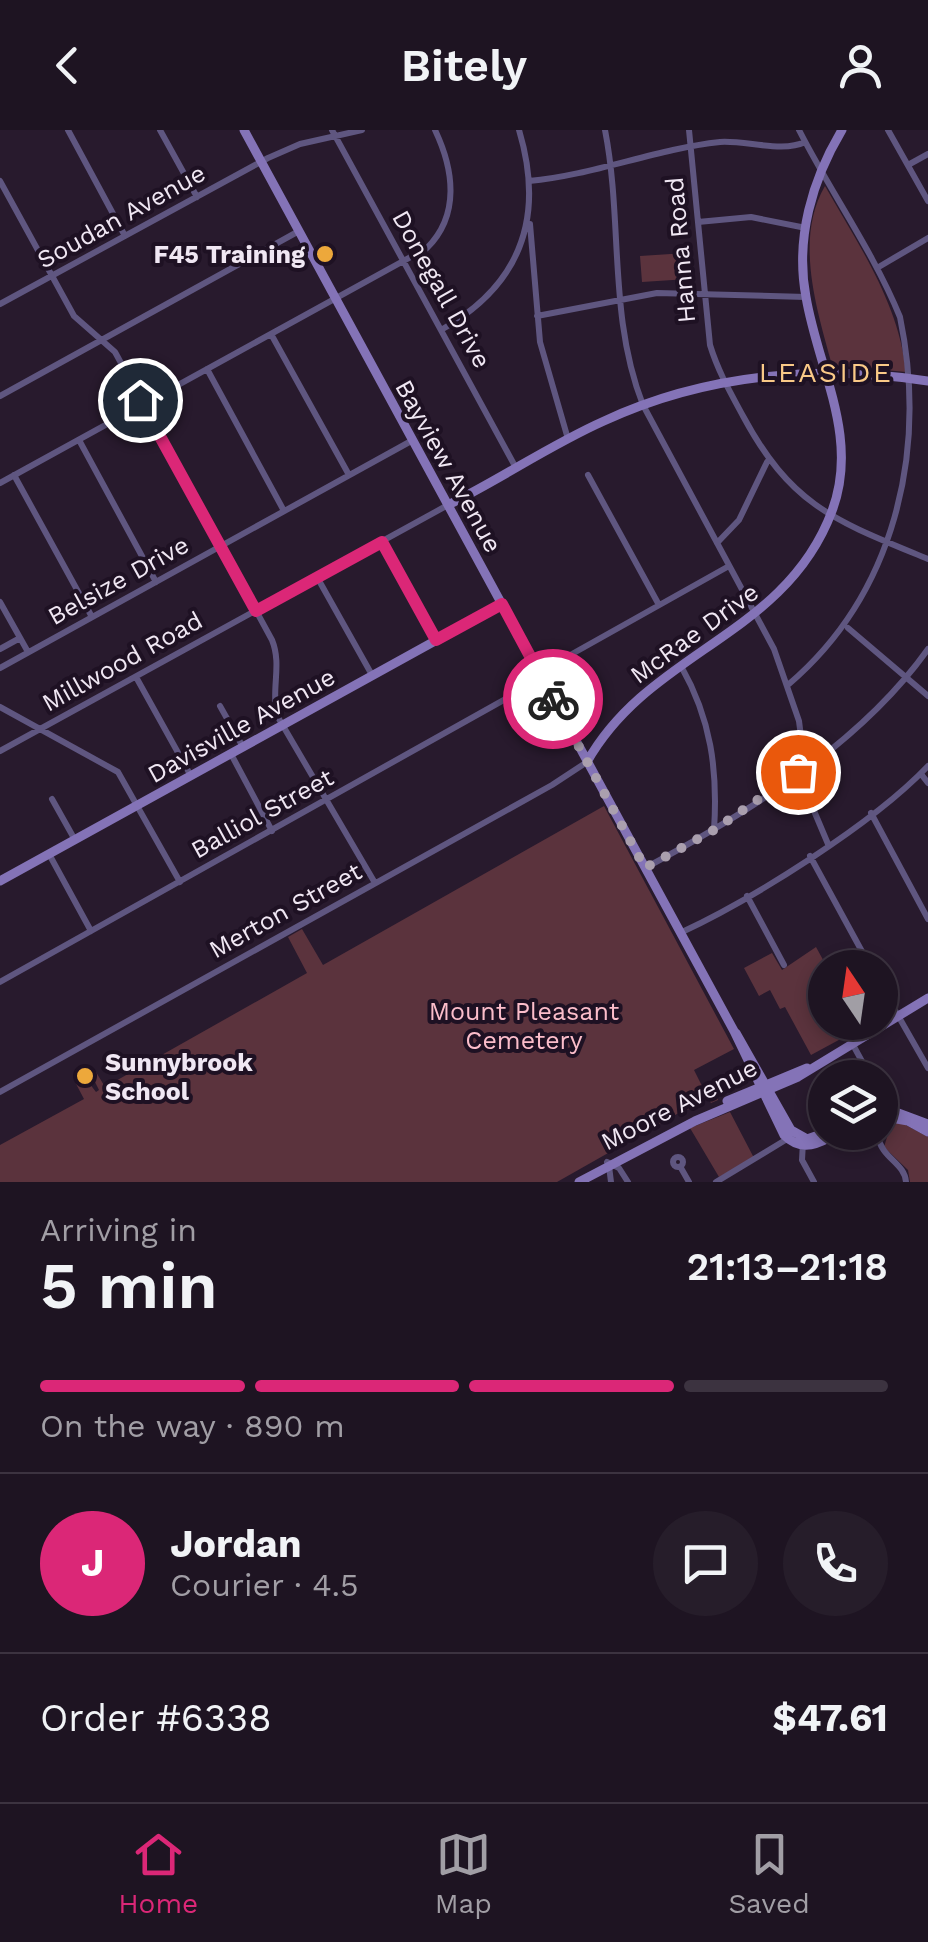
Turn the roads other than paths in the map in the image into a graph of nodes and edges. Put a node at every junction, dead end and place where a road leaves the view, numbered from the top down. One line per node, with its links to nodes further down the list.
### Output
1 (68, 130): 28 (street)
2 (160, 130): 22 (street)
3 (244, 130): 16 (street, Bayview Avenue)
4 (362, 130): 12 (street, Soudan Avenue)
5 (435, 130): 30 (street)
6 (519, 130): 21 (street)
7 (605, 130): 17 (street)
8 (690, 130): 14 (street, Hanna Road)
9 (799, 130): 13 (street)
10 (842, 130): 19 (street, McRae Drive)
11 (888, 130): 18 (street)
12 (334, 133): 16 (street, Soudan Avenue); 30 (street, Donegall Drive)
13 (805, 142): 14 (street); 19 (street)
14 (692, 146): 17 (street); 24 (street, Hanna Road)
15 (928, 154): 18 (street)
16 (261, 162): 22 (street, Soudan Avenue); 27 (street, Bayview Avenue)
17 (611, 166): 21 (street); 35 (street)
18 (908, 166): 23 (street)
19 (820, 170): 26 (street, McRae Drive); 31 (street)
20 (0, 181): 32 (street)
21 (528, 181): 25 (street)
22 (196, 197): 28 (street, Soudan Avenue)
23 (928, 201)
24 (698, 222): 26 (street); 33 (street, Hanna Road)
25 (530, 223): 38 (street); 39 (street)
26 (806, 228): 34 (street, McRae Drive)
27 (298, 231): 36 (street, Bayview Avenue); 41 (street)
28 (125, 236): 32 (street, Soudan Avenue)
29 (928, 238): 31 (street)
30 (404, 261): 36 (street); 39 (street, Donegall Drive)
31 (877, 268): 44 (street)
32 (52, 276): 37 (street, Soudan Avenue); 41 (street)
33 (702, 291): 34 (street); 35 (street); 46 (street, Hanna Road)
34 (806, 297): 43 (street, McRae Drive)
35 (619, 298): 38 (street); 49 (street)
36 (336, 299): 40 (street); 52 (street, Bayview Avenue)
37 (0, 304)
38 (537, 316): 53 (street)
39 (441, 330): 55 (street, Donegall Drive)
40 (271, 334): 42 (street); 57 (street)
41 (102, 340): 47 (street); 48 (street)
42 (207, 369): 48 (street); 61 (street)
43 (826, 372): 44 (street, Millwood Road); 46 (street, Millwood Road); 62 (street, McRae Drive)
44 (916, 379): 45 (street, Millwood Road); 50 (street)
45 (928, 381)
46 (724, 383): 49 (street, Millwood Road); 54 (street, Hanna Road)
47 (0, 396)
48 (143, 404): 51 (street); 66 (street)
49 (643, 405): 53 (street, Millwood Road); 65 (street)
50 (919, 437)
51 (80, 440): 56 (street); 71 (street)
52 (413, 440): 57 (street, Belsize Drive); 60 (street, Bayview Avenue)
53 (568, 440): 55 (street, Millwood Road)
54 (767, 462): 62 (street, Hanna Road); 65 (street)
55 (516, 468): 60 (street, Millwood Road)
56 (14, 475): 59 (street); 77 (street)
57 (349, 475): 61 (street, Belsize Drive)
58 (588, 475): 74 (street)
59 (0, 483)
60 (448, 506): 64 (street, Millwood Road); 73 (street, Bayview Avenue)
61 (284, 510): 66 (street, Belsize Drive)
62 (830, 516): 67 (street, Hanna Road); 76 (street, McRae Drive)
63 (902, 530): 67 (street)
64 (382, 542): 70 (street, Millwood Road); 80 (street)
65 (718, 543): 69 (street)
66 (220, 546): 71 (street, Belsize Drive); 75 (street)
67 (896, 546): 68 (street, Hanna Road); 78 (street)
68 (928, 559)
69 (729, 566): 74 (street, Balliol Street); 76 (street)
70 (317, 576): 75 (street, Millwood Road); 86 (street)
71 (156, 582): 77 (street, Belsize Drive)
72 (0, 602): 79 (street)
73 (502, 604): 80 (street, Davisville Avenue); 88 (street, Bayview Avenue)
74 (659, 605): 88 (street, Balliol Street)
75 (256, 611): 87 (street, Millwood Road); 94 (street)
76 (756, 614): 84 (street, McRae Drive); 90 (street)
77 (92, 616): 83 (street, Belsize Drive)
78 (848, 628): 89 (street); 90 (street)
79 (20, 638): 81 (street, Belsize Drive); 83 (street)
80 (436, 640): 86 (street, Davisville Avenue)
81 (0, 649)
82 (928, 649): 89 (street)
83 (28, 652): 85 (street, Belsize Drive)
84 (680, 665): 99 (street, McRae Drive); 109 (street)
85 (0, 668)
86 (372, 675): 94 (street, Davisville Avenue)
87 (136, 676): 95 (street, Millwood Road); 103 (street)
88 (540, 676): 99 (street, Bayview Avenue); 106 (street, Balliol Street)
89 (906, 678): 91 (street); 100 (street)
90 (789, 684): 100 (street)
91 (928, 696)
92 (220, 706): 96 (street)
93 (0, 707): 95 (street)
94 (283, 726): 96 (street, Davisville Avenue); 106 (street)
95 (41, 728): 97 (street, Millwood Road); 107 (street)
96 (243, 747): 98 (street, Davisville Avenue)
97 (0, 751)
98 (231, 754): 103 (street, Davisville Avenue); 110 (street)
99 (587, 762): 115 (street, Bayview Avenue); 118 (street, Merton Street)
100 (805, 766): 109 (street); 112 (street)
101 (928, 766): 102 (street)
102 (920, 774): 104 (street); 108 (street)
103 (191, 776): 107 (street, Davisville Avenue)
104 (928, 783)
105 (52, 799): 111 (street)
106 (327, 800): 110 (street, Balliol Street); 118 (street)
107 (138, 805): 111 (street, Davisville Avenue); 117 (street)
108 (871, 814): 112 (street); 120 (street)
109 (714, 830): 115 (street)
110 (272, 831): 117 (street, Balliol Street)
111 (76, 840): 113 (street, Davisville Avenue)
112 (828, 844): 114 (street)
113 (50, 854): 116 (street, Davisville Avenue); 121 (street)
114 (810, 856): 119 (street); 123 (street)
115 (645, 868): 122 (street, Bayview Avenue)
116 (0, 882)
117 (180, 882): 121 (street, Balliol Street)
118 (375, 883): 134 (street, Merton Street)
119 (747, 896): 122 (street); 124 (street)
120 (928, 919)
121 (91, 932): 125 (street, Balliol Street)
122 (680, 932): 133 (street, Bayview Avenue)
123 (861, 950)
124 (784, 964)
125 (0, 982)
126 (928, 998): 127 (street, Moore Avenue)
127 (898, 1014)
128 (898, 1017): 132 (street)
129 (855, 1040): 130 (street, Moore Avenue)
130 (852, 1042): 131 (street); 133 (street, Moore Avenue)
131 (862, 1060)
132 (928, 1068)
133 (764, 1088): 140 (street, Bayview Avenue); 143 (street, Moore Avenue)
134 (0, 1092)
135 (898, 1113): 137 (street)
136 (898, 1118): 138 (street)
137 (928, 1124)
138 (928, 1132)
139 (808, 1137): 140 (street)
140 (797, 1140): 141 (street); 150 (street); 151 (street)
141 (808, 1142)
142 (880, 1150): 152 (street)
143 (608, 1164): 145 (street, Moore Avenue); 146 (street, Moore Avenue); 147 (street); 148 (street)
144 (681, 1168): 149 (street)
145 (571, 1182)
146 (579, 1182)
147 (610, 1182)
148 (628, 1182)
149 (689, 1182)
150 (716, 1182)
151 (814, 1182)
152 (906, 1182)

